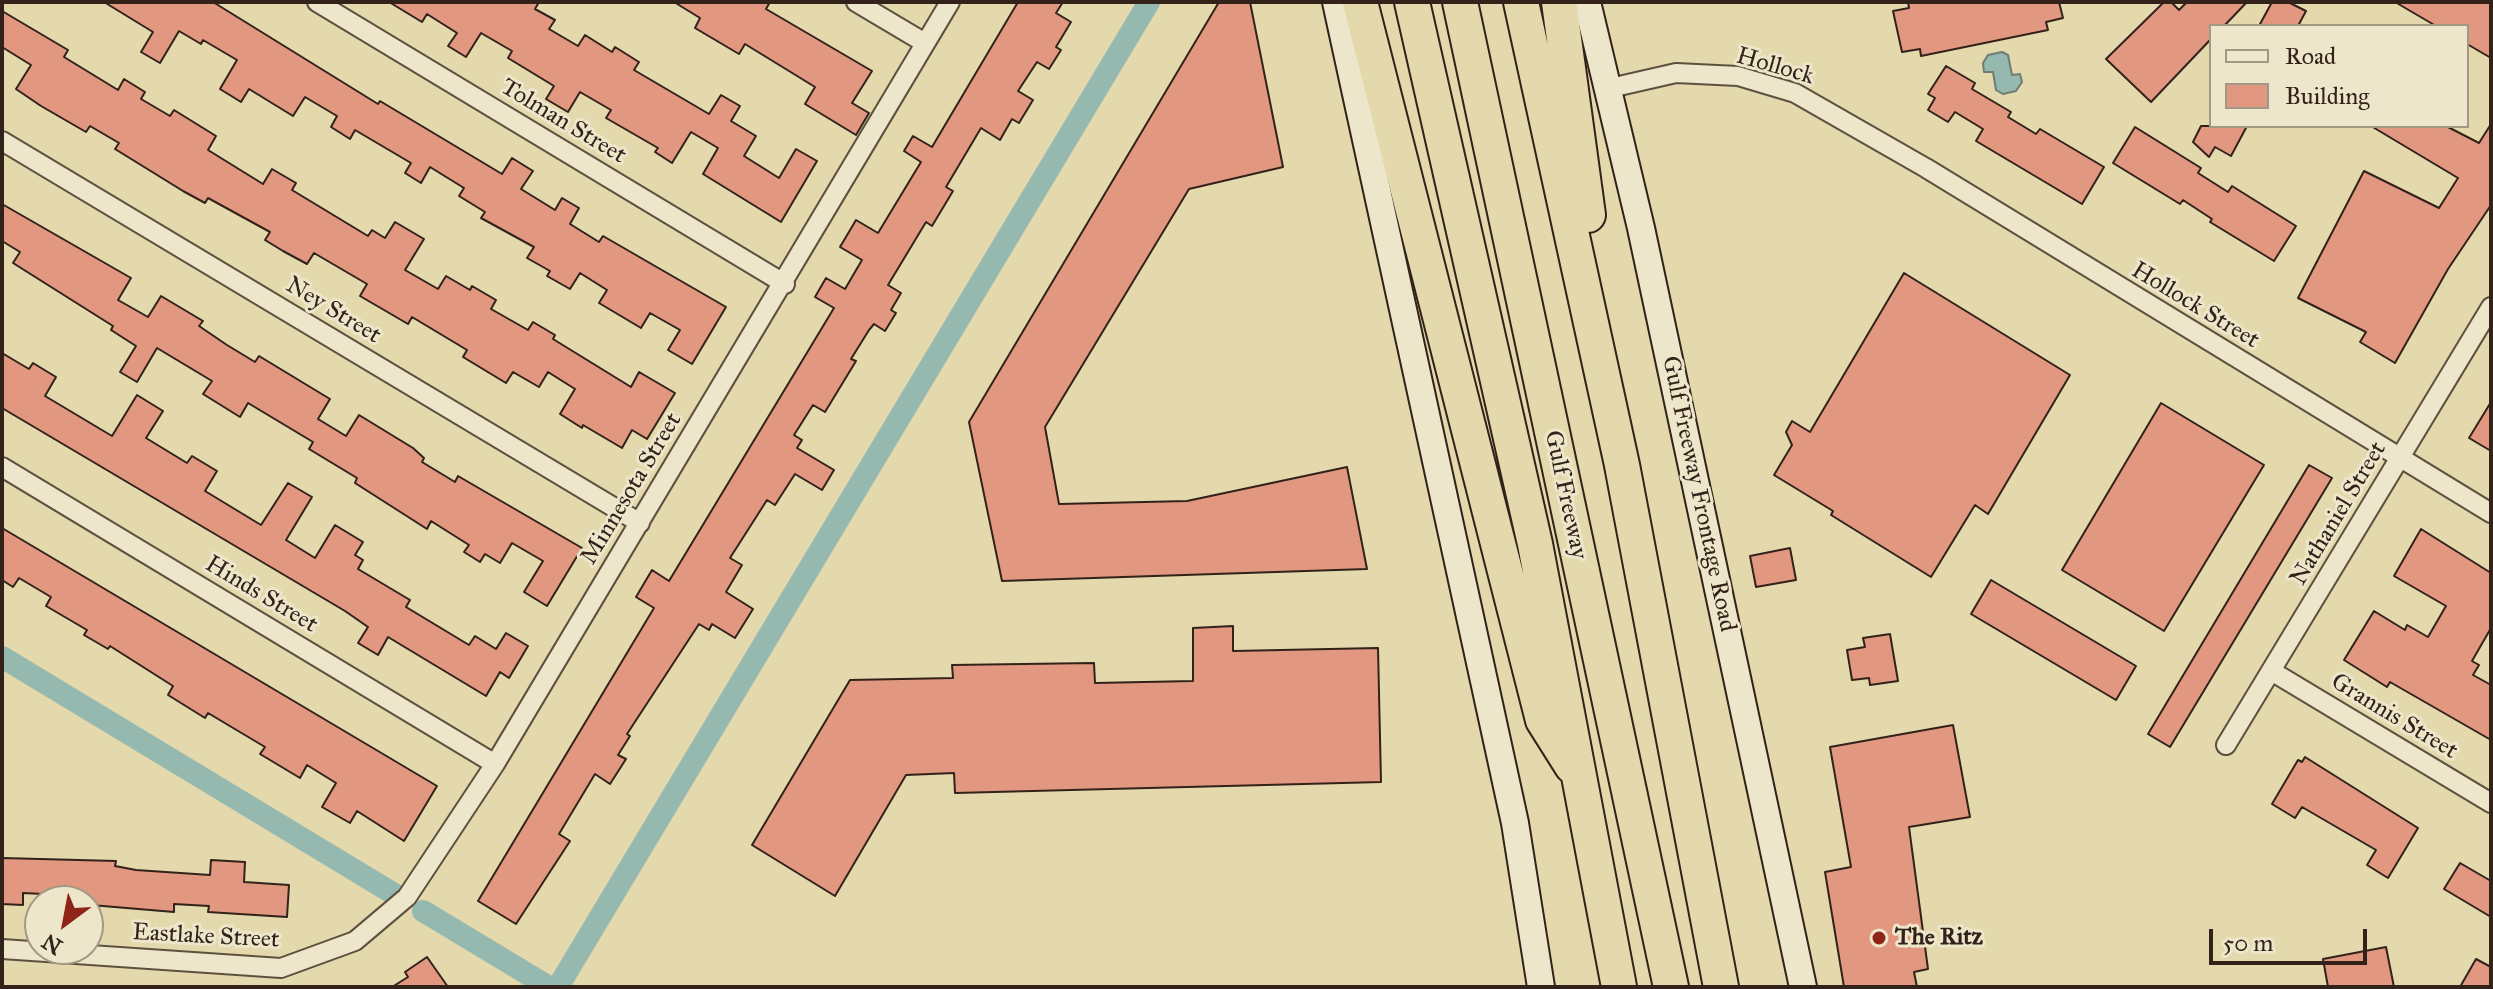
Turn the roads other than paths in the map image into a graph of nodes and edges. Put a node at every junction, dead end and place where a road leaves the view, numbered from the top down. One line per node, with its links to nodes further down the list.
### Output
1 (317, 2): 15 (street, Tolman Street)
2 (856, 2): 11 (street)
3 (950, 2): 11 (street, Minnesota Street)
4 (1336, 2): 29 (main road)
5 (1360, 2): 25 (highway)
6 (1412, 2): 25 (highway, Gulf Freeway)
7 (1460, 2): 31 (highway, Gulf Freeway)
8 (1521, 2): 18 (highway)
9 (1559, 2): 18 (highway)
10 (1587, 2): 12 (main road, Gulf Freeway Frontage Road)
11 (925, 43): 15 (street, Minnesota Street)
12 (1606, 89): 13 (street, Hollock); 33 (main road, Gulf Freeway Frontage Road)
13 (1874, 138): 17 (street, Hollock Street)
14 (2, 141): 21 (street, Ney Street)
15 (785, 284): 21 (street, Minnesota Street)
16 (2491, 307): 17 (street, Nathaniel Street)
17 (2400, 459): 20 (street, Hollock Street); 22 (street, Nathaniel Street)
18 (1622, 465): 32 (highway)
19 (2, 467): 24 (street, Hinds Street)
20 (2491, 513)
21 (640, 523): 24 (street, Minnesota Street)
22 (2273, 672): 23 (street, Nathaniel Street); 26 (street, Grannis Street)
23 (2226, 745)
24 (495, 764): 28 (street, Minnesota Street)
25 (1583, 783): 30 (highway, Gulf Freeway)
26 (2491, 803)
27 (2, 949): 28 (street, Eastlake Street)
28 (311, 957)
29 (1541, 987)
30 (1619, 987)
31 (1671, 987)
32 (1721, 987)
33 (1803, 987)

